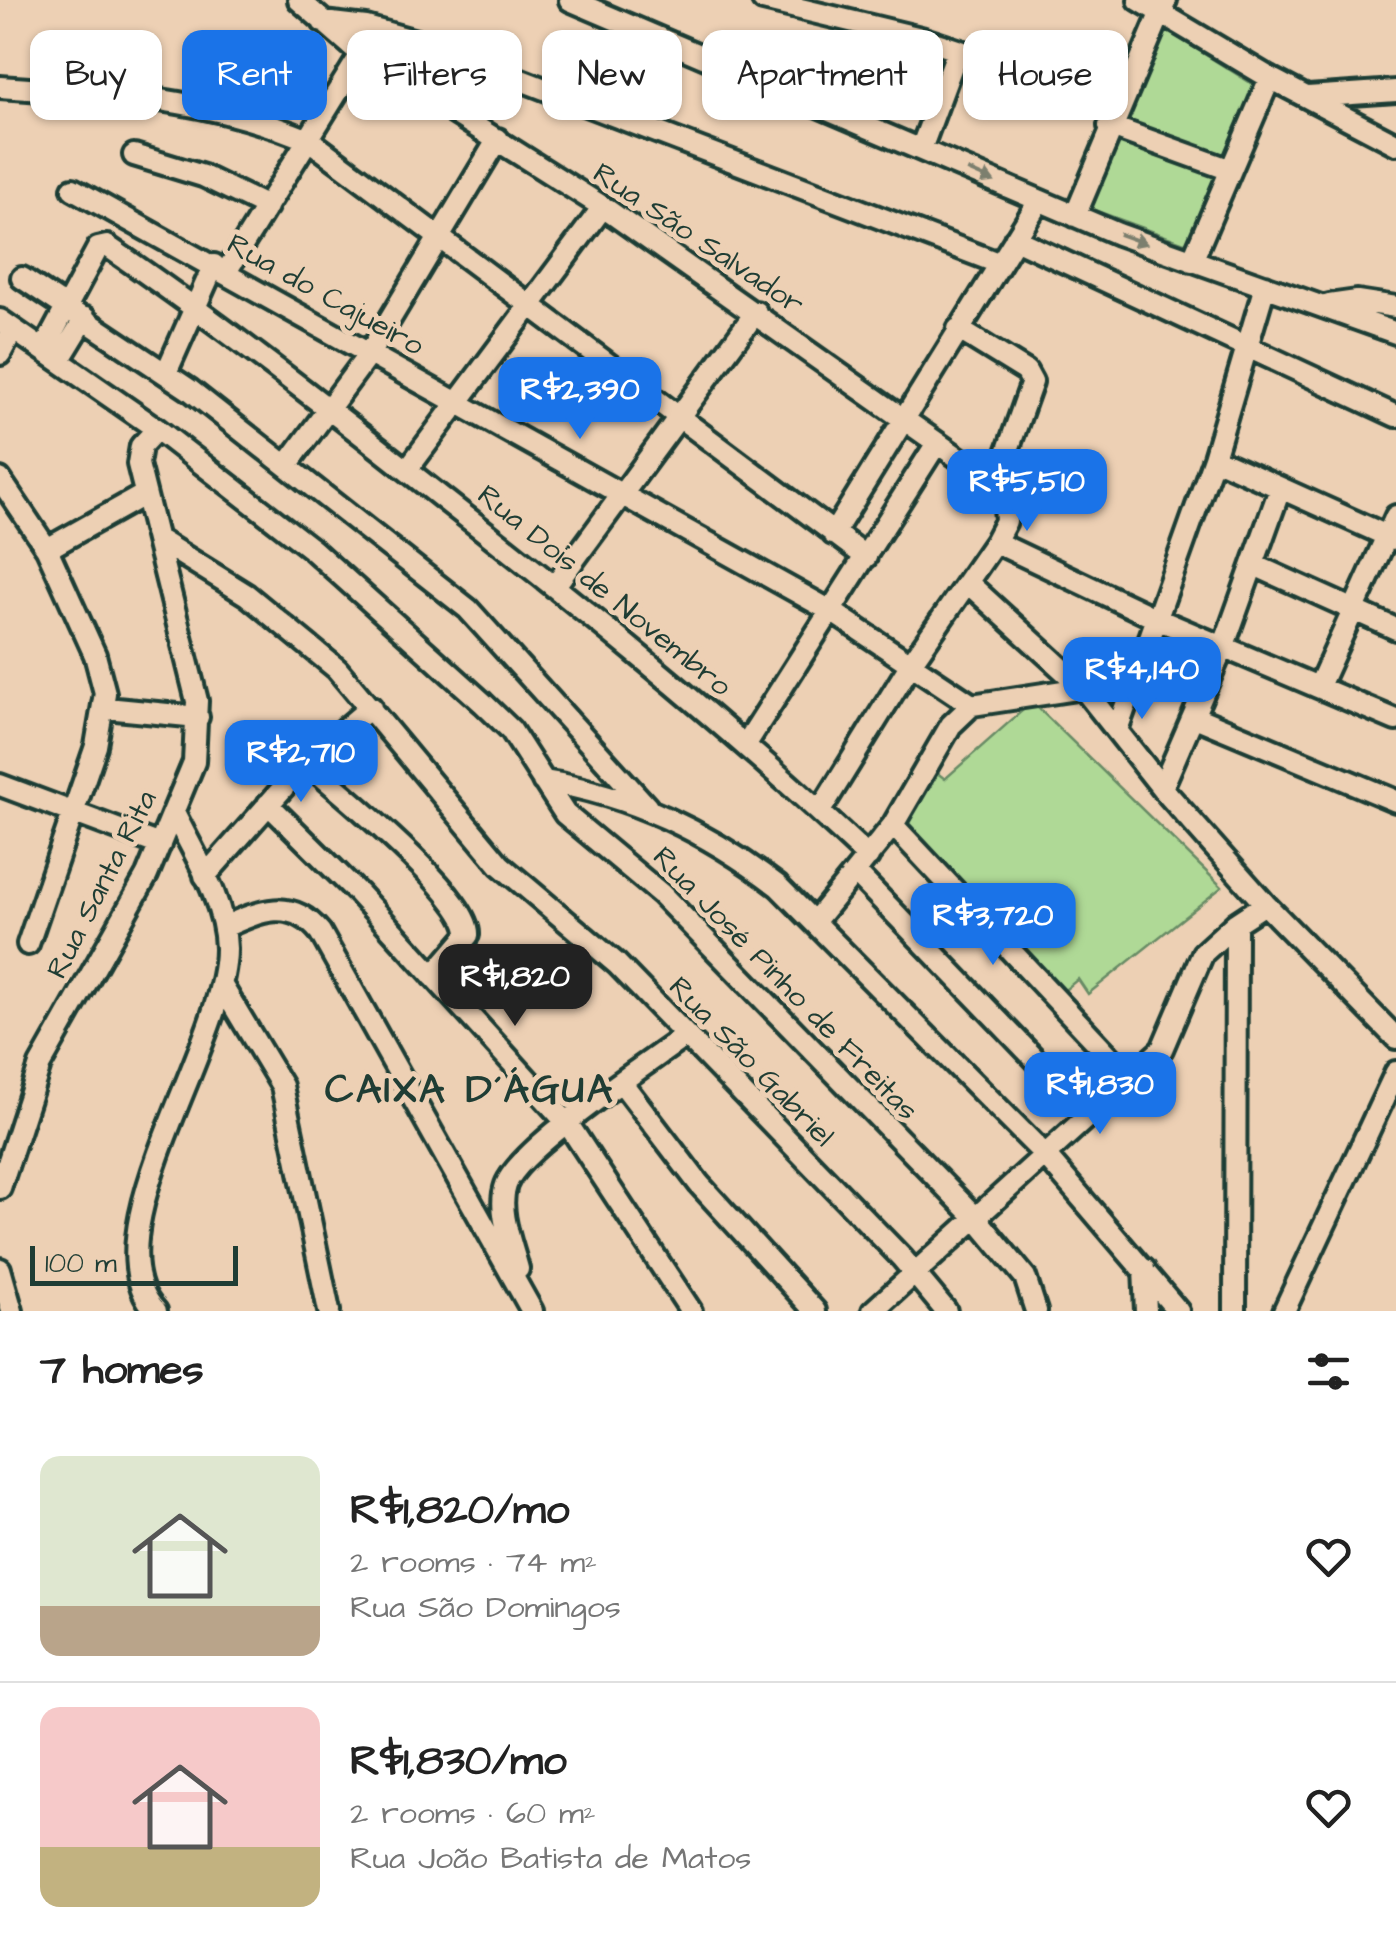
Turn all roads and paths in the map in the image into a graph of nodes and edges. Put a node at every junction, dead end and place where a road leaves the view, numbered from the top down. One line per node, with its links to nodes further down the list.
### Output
1 (298, 0): 7 (street, Rua São Salvador)
2 (763, 0): 6 (street)
3 (1140, 0): 5 (street)
4 (574, 1): 25 (street)
5 (1164, 5): 12 (street); 13 (street)
6 (847, 8): 9 (street)
7 (322, 22): 8 (street, Rua São Salvador); 36 (street)
8 (347, 43)
9 (958, 50): 10 (street); 25 (street)
10 (963, 52)
11 (347, 77): 23 (street)
12 (1270, 78): 17 (street); 27 (street)
13 (1128, 86)
14 (0, 87): 23 (street)
15 (1396, 91): 16 (street)
16 (1369, 94): 17 (street); 21 (street)
17 (1304, 98): 21 (street)
18 (467, 120): 22 (street, Rua São Salvador)
19 (1112, 120): 20 (street)
20 (1109, 126): 27 (street); 32 (street)
21 (1362, 127): 24 (street)
22 (498, 139): 31 (street, Rua São Salvador); 33 (street)
23 (308, 140): 30 (street); 33 (street)
24 (1396, 144)
25 (921, 150): 29 (street, one-way to 29)
26 (134, 155): 30 (street)
27 (1228, 169): 35 (street)
28 (74, 189): 37 (street, Rua do Cajueiro)
29 (1039, 201): 32 (street); 34 (street)
30 (267, 207): 37 (street)
31 (602, 207): 42 (street); 45 (street, Rua São Salvador)
32 (1075, 216): 35 (street, one-way to 35)
33 (442, 236): 42 (street); 52 (street)
34 (1016, 240): 36 (street); 49 (street)
35 (1192, 261): 39 (street)
36 (998, 263): 47 (street)
37 (220, 268): 41 (street); 52 (street, Rua do Cajueiro)
38 (22, 278): 44 (street)
39 (1265, 286): 40 (street); 49 (street)
40 (1326, 305): 43 (street); 48 (street)
41 (195, 306): 44 (street, Rua Dois de Novembro); 53 (street); 55 (street, Rua Dois de Novembro)
42 (530, 306): 54 (street); 57 (street)
43 (1396, 306)
44 (77, 312): 51 (street); 53 (street)
45 (756, 312): 57 (street); 58 (street, Rua São Salvador)
46 (6, 325): 50 (street); 51 (street, Rua José Pinho de Freitas)
47 (958, 330): 58 (street); 65 (street)
48 (1396, 334)
49 (1249, 348): 56 (street); 61 (street)
50 (0, 354)
51 (52, 354): 59 (street, Rua José Pinho de Freitas)
52 (368, 354): 54 (street, Rua do Cajueiro); 55 (street)
53 (166, 373): 62 (street)
54 (457, 402): 63 (street); 68 (street, Rua do Cajueiro)
55 (330, 409): 62 (street); 63 (street, Rua Dois de Novembro)
56 (1396, 416)
57 (678, 417): 68 (street); 70 (street)
58 (904, 420): 60 (street, Rua São Salvador); 70 (street)
59 (157, 429): 67 (street, Rua Santa Rita); 95 (street, Rua José Pinho de Freitas)
60 (937, 443): 65 (street, Rua São Salvador); 74 (street)
61 (1214, 458): 66 (street); 80 (street)
62 (287, 465): 100 (street)
63 (407, 470): 77 (street, Rua Dois de Novembro)
64 (0, 479): 73 (street)
65 (997, 481): 72 (street)
66 (1280, 488): 69 (street); 75 (street)
67 (145, 494): 71 (street, Rua Santa Rita); 73 (street)
68 (622, 495): 77 (street); 79 (street, Rua do Cajueiro)
69 (1393, 530): 78 (street)
70 (833, 534): 74 (street)
71 (157, 539): 87 (street, Rua São Gabriel); 90 (street, Rua Santa Rita)
72 (995, 542): 76 (street); 80 (street)
73 (47, 549): 88 (street)
74 (866, 558): 79 (street)
75 (1254, 565): 78 (street); 82 (street)
76 (968, 582): 83 (street); 85 (street)
77 (554, 587): 93 (street, Rua Dois de Novembro)
78 (1354, 610): 81 (street); 84 (street)
79 (831, 612): 83 (street, Rua do Cajueiro); 93 (street)
80 (1158, 618): 82 (street); 92 (street)
81 (1396, 628)
82 (1224, 644): 84 (street); 89 (street)
83 (912, 662): 86 (street, Rua do Cajueiro); 102 (street)
84 (1319, 686): 91 (street)
85 (1083, 688): 86 (street); 92 (street)
86 (972, 705): 104 (street)
87 (372, 707): 94 (street); 115 (street, Rua São Gabriel)
88 (106, 708): 90 (street); 101 (street)
89 (1195, 717): 97 (street); 98 (street)
90 (198, 718): 103 (street, Rua Santa Rita)
91 (1396, 720)
92 (1117, 730): 97 (street)
93 (746, 744): 102 (street, Rua Dois de Novembro)
94 (306, 762): 99 (street); 113 (street)
95 (543, 781): 100 (street); 124 (street, Rua José Pinho de Freitas)
96 (0, 785): 101 (street)
97 (1162, 788): 108 (street)
98 (1396, 801)
99 (268, 804): 107 (street); 113 (street)
100 (648, 808): 109 (street)
101 (75, 810): 105 (street); 112 (street)
102 (820, 811): 106 (street, Rua Dois de Novembro)
103 (174, 813): 105 (street, Rua Santa Rita); 107 (street)
104 (893, 825): 106 (street); 118 (street)
105 (160, 845): 123 (street, Rua Santa Rita)
106 (862, 865): 109 (street); 120 (street, Rua Dois de Novembro)
107 (204, 876): 111 (street)
108 (1266, 904): 110 (street); 116 (street)
109 (814, 922): 122 (street)
110 (1236, 923): 118 (street); 139 (street)
111 (224, 926): 114 (street); 128 (street)
112 (28, 944)
113 (433, 976): 121 (street)
114 (222, 986): 130 (street); 131 (street)
115 (686, 1036): 119 (street); 127 (street, Rua São Gabriel)
116 (1396, 1038)
117 (1396, 1072): 140 (street)
118 (1129, 1077): 120 (street)
119 (622, 1082): 121 (street); 133 (street)
120 (1088, 1114): 122 (street)
121 (568, 1124): 128 (street); 132 (street)
122 (1045, 1155): 124 (street); 126 (street)
123 (0, 1188)
124 (976, 1218): 127 (street); 136 (street, Rua José Pinho de Freitas)
125 (0, 1269): 129 (street)
126 (1144, 1269): 137 (street); 138 (street)
127 (916, 1273): 134 (street); 135 (street, Rua São Gabriel)
128 (528, 1303)
129 (12, 1311)
130 (156, 1311)
131 (328, 1311)
132 (691, 1311)
133 (815, 1311)
134 (873, 1311)
135 (946, 1311)
136 (1036, 1311)
137 (1146, 1311)
138 (1178, 1311)
139 (1235, 1311)
140 (1284, 1311)

